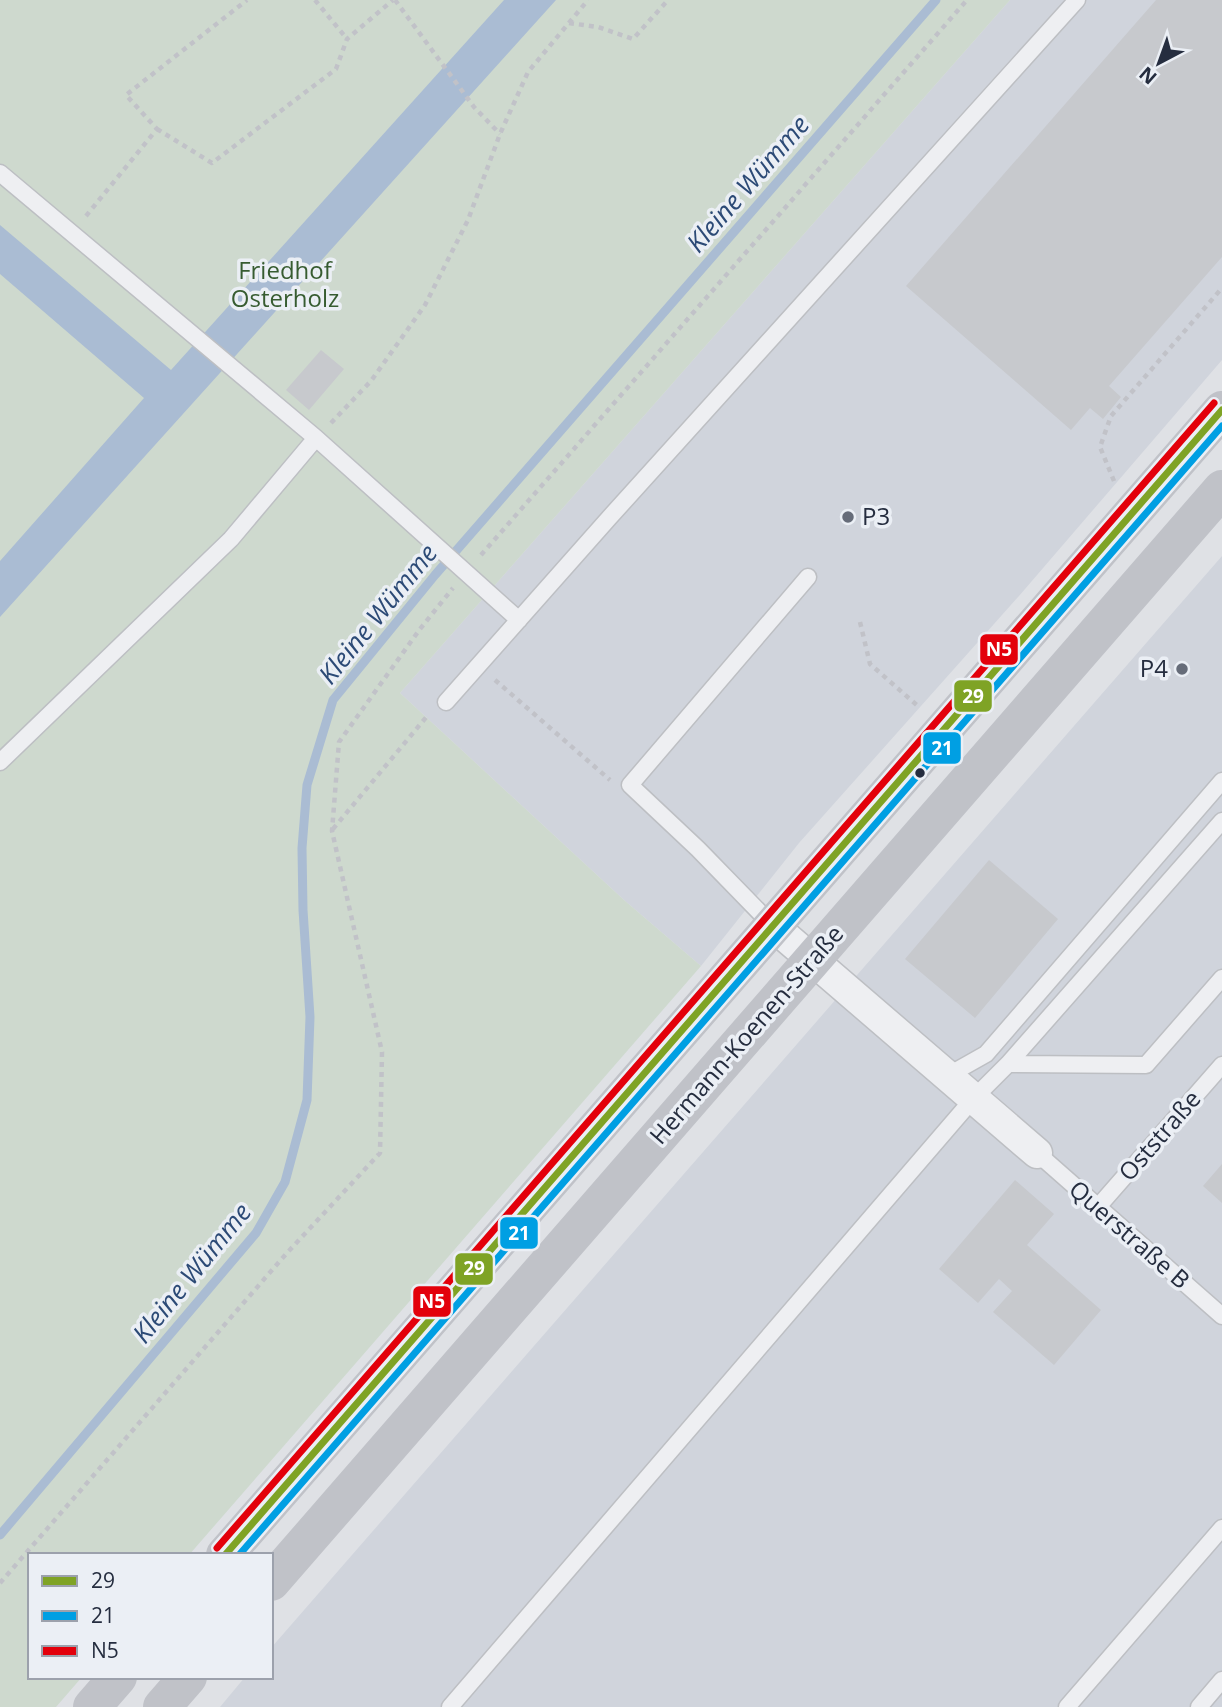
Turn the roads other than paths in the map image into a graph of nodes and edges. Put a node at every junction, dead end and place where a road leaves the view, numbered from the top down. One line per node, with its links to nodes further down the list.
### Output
1 (1077, 0): 7 (lane)
2 (0, 173): 4 (lane)
3 (1222, 410): 12 (main road)
4 (316, 438): 7 (lane); 9 (lane)
5 (1222, 489): 13 (main road, Hermann-Koenen-Straße)
6 (808, 577): 12 (lane)
7 (519, 620): 8 (lane)
8 (446, 702)
9 (0, 762)
10 (1222, 781): 17 (lane)
11 (1222, 821): 15 (lane)
12 (772, 925): 13 (street); 23 (main road)
13 (812, 961): 17 (street); 24 (main road, Hermann-Koenen-Straße)
14 (1222, 978): 15 (lane)
15 (1007, 1064): 18 (lane)
16 (1222, 1065): 20 (lane, Oststraße)
17 (947, 1076): 18 (street)
18 (973, 1099): 19 (street); 30 (lane)
19 (1037, 1153): 20 (lane, Querstraße B)
20 (1097, 1208): 21 (lane, Querstraße B)
21 (1222, 1316)
22 (1222, 1528): 31 (lane)
23 (227, 1553)
24 (273, 1580)
25 (116, 1679): 28 (main road)
26 (186, 1679): 29 (main road)
27 (1222, 1680): 32 (lane)
28 (92, 1707)
29 (162, 1707)
30 (450, 1707)
31 (1067, 1707)
32 (1199, 1707)

